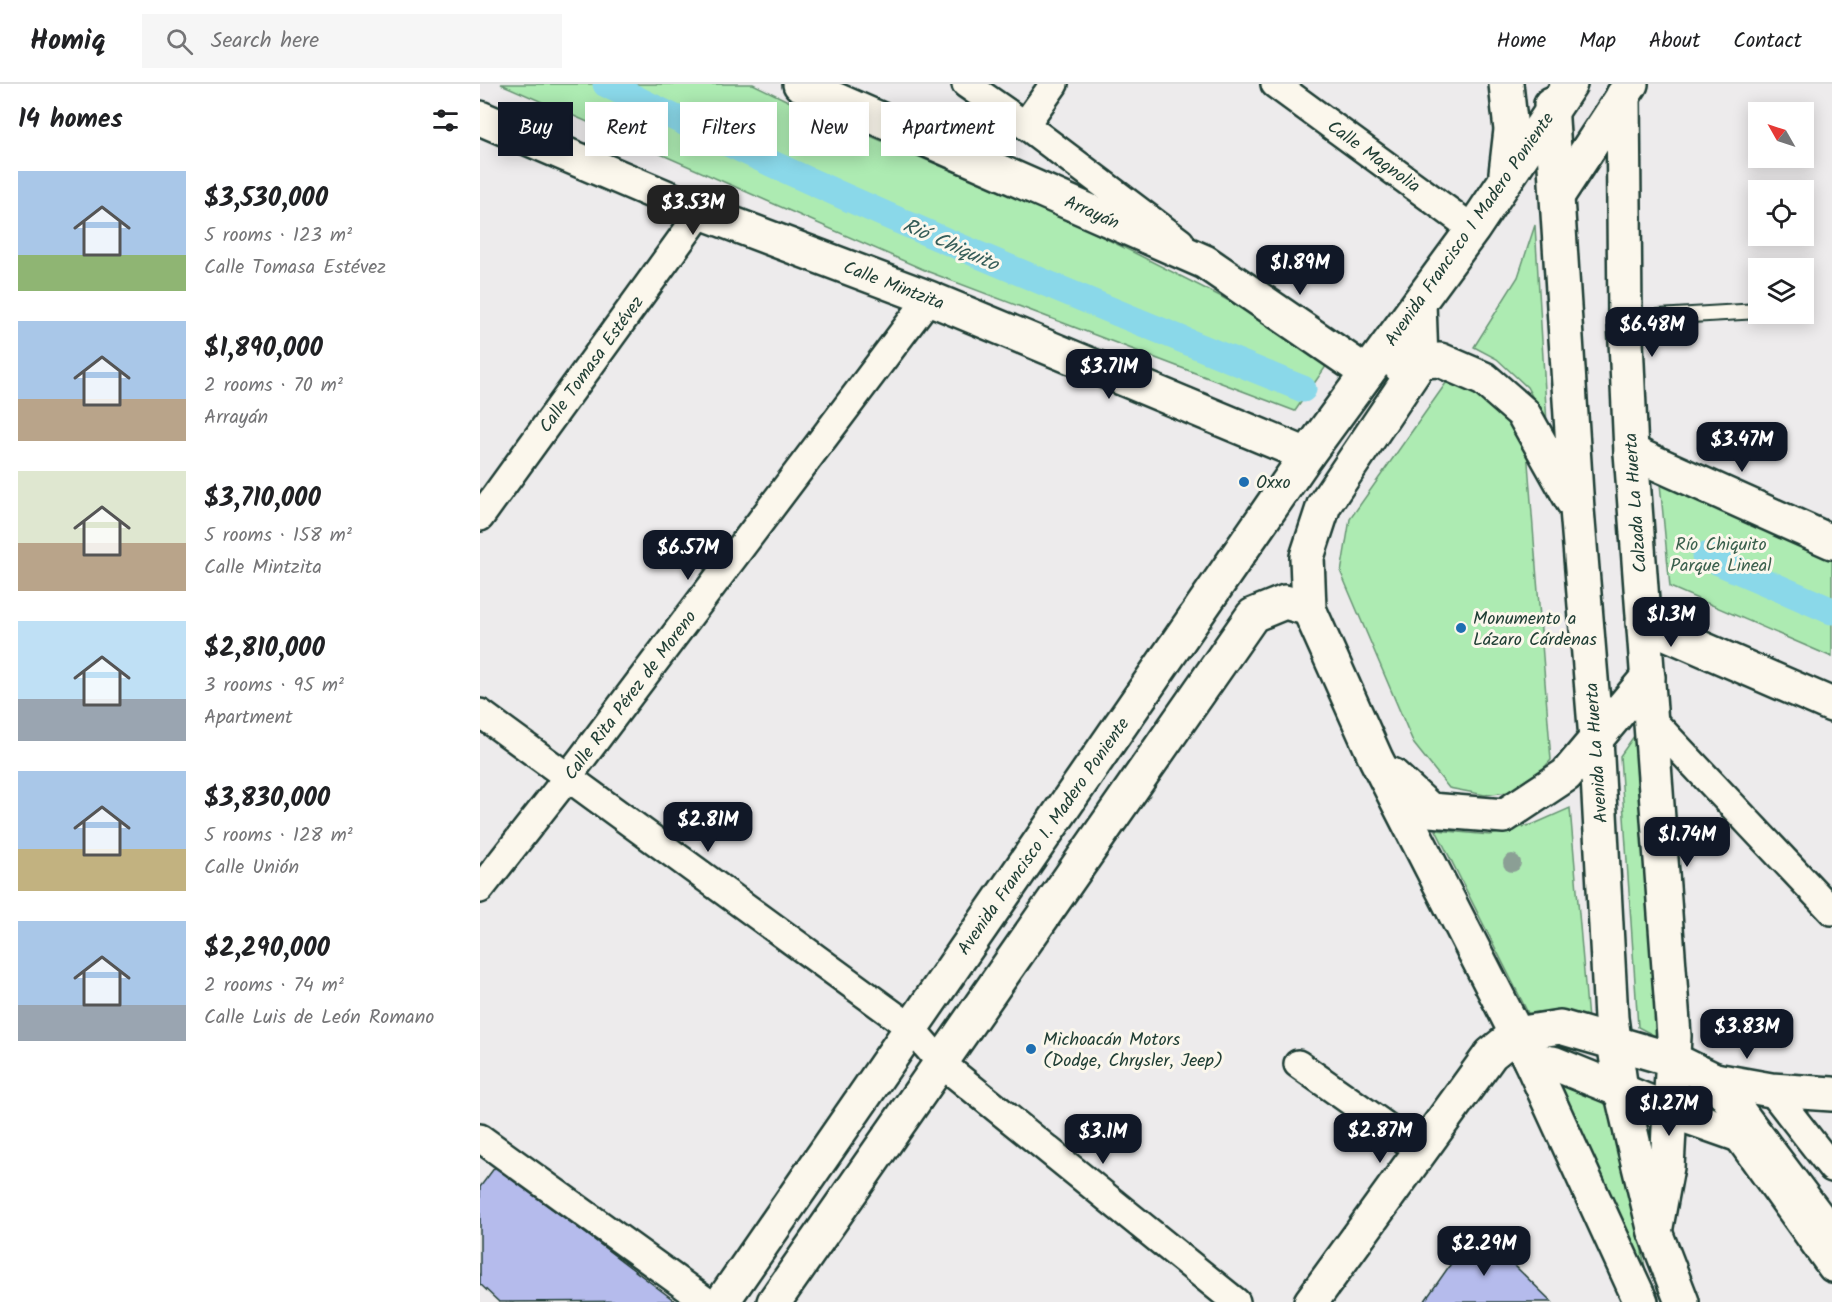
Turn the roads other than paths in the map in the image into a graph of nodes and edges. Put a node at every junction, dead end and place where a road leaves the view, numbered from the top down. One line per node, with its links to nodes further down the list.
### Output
1 (800, 84): 14 (main road, Arrayán)
2 (966, 84): 9 (street)
3 (1054, 84): 9 (street)
4 (1275, 84): 13 (street, Calle Magnolia)
5 (1506, 84): 10 (main road)
6 (1627, 90): 11 (main road); 18 (main road, Calzada La Huerta)
7 (1557, 93): 10 (main road, Avenida Francisco I Madero Poniente); 11 (main road, Avenida La Huerta)
8 (483, 125): 12 (main road, Calle Mintzita)
9 (1025, 125): 14 (street)
10 (1505, 181): 13 (main road, Avenida Francisco I Madero Poniente)
11 (1558, 195): 23 (main road, Avenida La Huerta)
12 (701, 212): 15 (main road, Calle Mintzita); 24 (street, Calle Tomasa Estévez)
13 (1473, 228): 16 (main road, Avenida Francisco I Madero Poniente)
14 (1205, 262): 20 (main road, Arrayán)
15 (929, 298): 22 (main road, Calle Mintzita); 34 (street, Calle Rita Pérez de Moreno)
16 (1419, 303): 19 (main road); 20 (main road, Avenida Francisco I Madero Poniente)
17 (1748, 312): 18 (lane)
18 (1625, 319): 21 (main road, Calzada La Huerta)
19 (1421, 361): 20 (main road); 23 (main road); 26 (main road)
20 (1366, 373): 22 (main road, Avenida Francisco I. Madero Poniente)
21 (1631, 452): 25 (main road); 27 (main road, Calzada La Huerta)
22 (1307, 455): 37 (main road, Avenida Francisco I. Madero Poniente)
23 (1577, 509): 32 (main road, Avenida La Huerta)
24 (480, 517)
25 (1832, 542)
26 (1309, 609): 33 (main road); 41 (main road)
27 (1643, 623): 28 (main road, Calzada La Huerta); 29 (main road)
28 (1648, 677): 31 (main road, Calzada La Huerta); 32 (main road)
29 (1832, 705)
30 (480, 713): 34 (street)
31 (1650, 718): 36 (street); 40 (main road, Calzada La Huerta)
32 (1596, 739): 33 (main road); 38 (main road, Avenida La Huerta)
33 (1376, 759): 39 (main road)
34 (567, 778): 35 (street, Calle Rita Pérez de Moreno); 37 (street)
35 (480, 889)
36 (1832, 910)
37 (910, 1028): 41 (street); 58 (main road, Avenida Francisco I. Madero Poniente)
38 (1614, 1042): 39 (main road); 40 (main road); 44 (main road, Avenida La Huerta)
39 (1512, 1049): 44 (main road); 50 (main road); 62 (main road)
40 (1674, 1060): 43 (main road); 47 (main road, Calzada La Huerta)
41 (942, 1064): 59 (main road); 60 (street)
42 (1298, 1064): 50 (street)
43 (1715, 1080): 45 (main road); 48 (main road)
44 (1621, 1090): 47 (main road); 53 (main road, Avenida La Huerta)
45 (1771, 1090): 46 (main road); 48 (main road); 52 (street)
46 (1832, 1094)
47 (1671, 1111): 48 (main road); 51 (main road, Calzada La Huerta)
48 (1749, 1134): 51 (main road); 54 (main road); 55 (street)
49 (480, 1138): 57 (street)
50 (1421, 1151): 61 (main road)
51 (1667, 1167): 53 (main road, Calzada La Huerta)
52 (1832, 1168)
53 (1655, 1232): 56 (main road, Avenida La Huerta)
54 (1832, 1236)
55 (1832, 1268)
56 (1677, 1300)
57 (707, 1302)
58 (722, 1302)
59 (774, 1302)
60 (1236, 1302)
61 (1311, 1302)
62 (1641, 1302)

